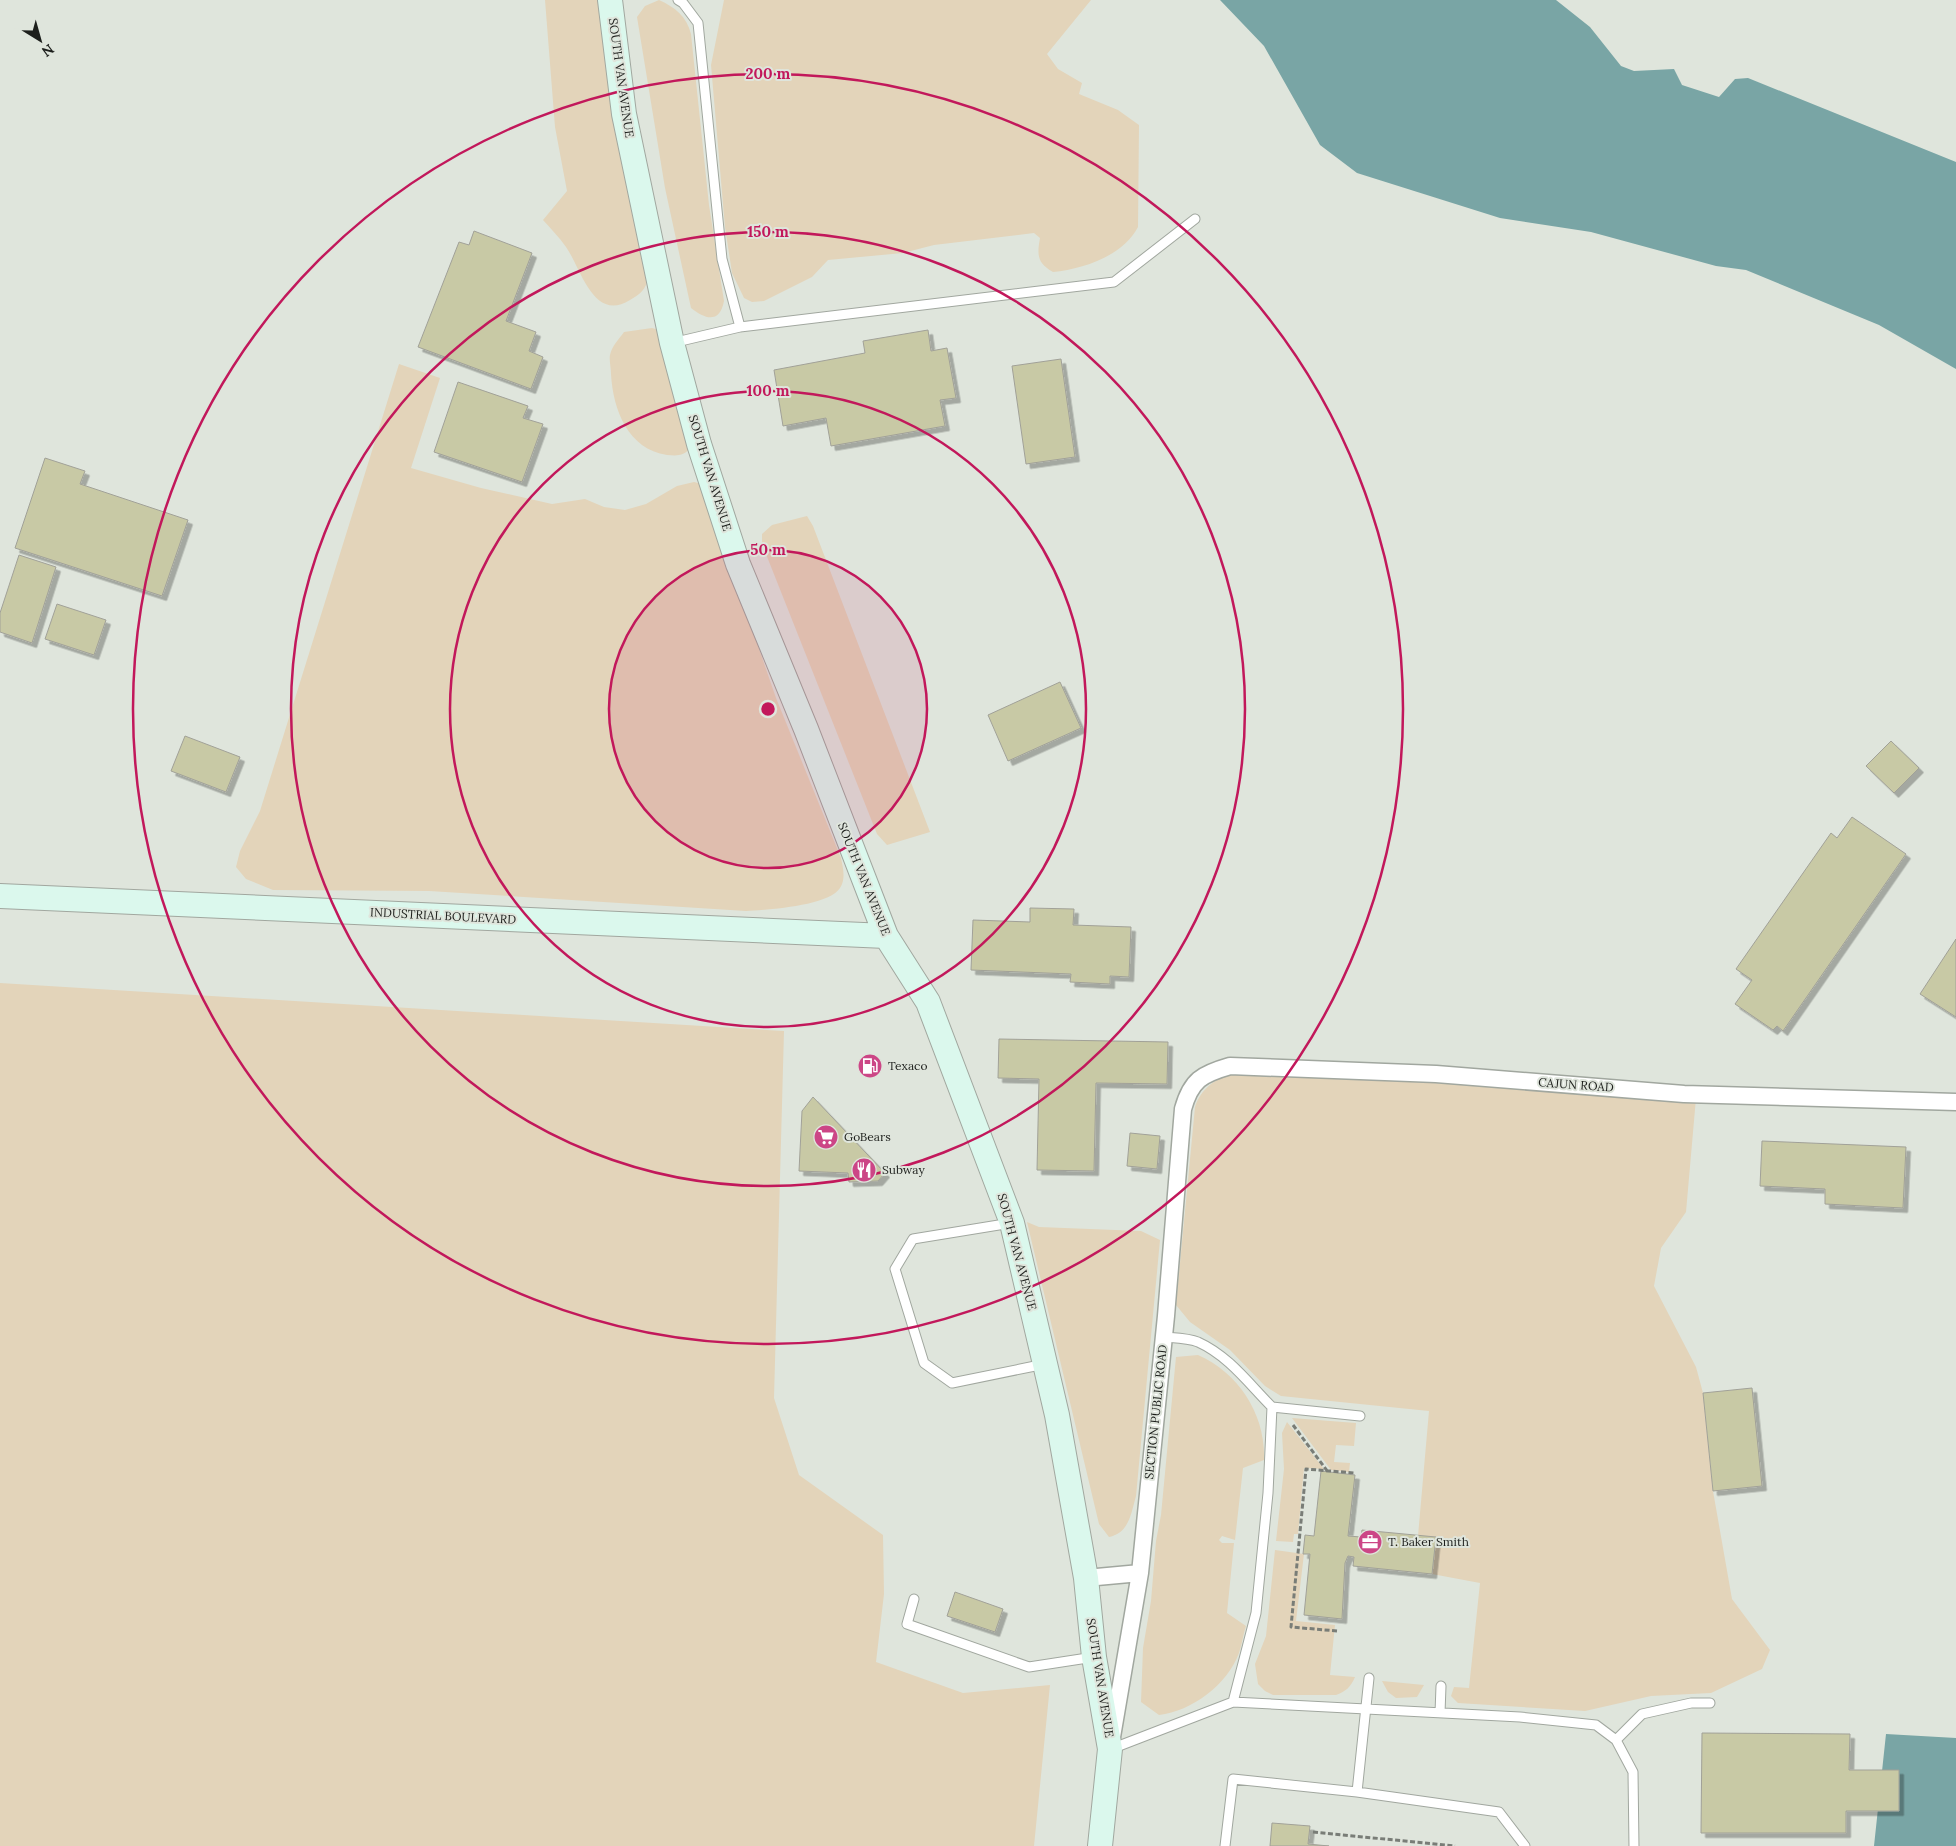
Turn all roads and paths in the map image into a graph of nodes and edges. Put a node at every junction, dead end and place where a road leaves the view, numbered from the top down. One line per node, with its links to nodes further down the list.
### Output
1 (610, 0): 5 (main road, SOUTH VAN AVENUE)
2 (678, 0): 4 (lane)
3 (1195, 219): 4 (lane)
4 (740, 327): 5 (lane)
5 (672, 343): 7 (main road, SOUTH VAN AVENUE)
6 (0, 896): 7 (main road, INDUSTRIAL BOULEVARD)
7 (886, 936): 10 (main road, SOUTH VAN AVENUE)
8 (1199, 1079): 9 (street, CAJUN ROAD); 11 (street, SECTION PUBLIC ROAD)
9 (1956, 1102)
10 (1012, 1223): 12 (main road, SOUTH VAN AVENUE); 12 (lane)
11 (1163, 1337): 13 (lane); 17 (street, SECTION PUBLIC ROAD)
12 (1046, 1364): 18 (main road, SOUTH VAN AVENUE)
13 (1276, 1407): 14 (lane); 15 (path); 24 (lane)
14 (1360, 1416)
15 (1328, 1471): 16 (path); 20 (path)
16 (1355, 1473)
17 (1140, 1573): 18 (street); 29 (street, SECTION PUBLIC ROAD)
18 (1086, 1578): 21 (main road, SOUTH VAN AVENUE)
19 (914, 1599): 21 (lane)
20 (1337, 1631)
21 (1094, 1657): 29 (main road, SOUTH VAN AVENUE)
22 (1369, 1678): 26 (lane)
23 (1440, 1686): 27 (lane)
24 (1233, 1702): 26 (lane); 29 (lane)
25 (1710, 1703): 28 (lane)
26 (1366, 1709): 27 (lane); 30 (lane)
27 (1440, 1713): 28 (lane)
28 (1616, 1740): 36 (lane)
29 (1110, 1749): 32 (main road, SOUTH VAN AVENUE)
30 (1357, 1792): 33 (lane); 35 (lane)
31 (1313, 1832): 34 (path)
32 (1100, 1846)
33 (1225, 1846)
34 (1455, 1846)
35 (1524, 1846)
36 (1634, 1846)

